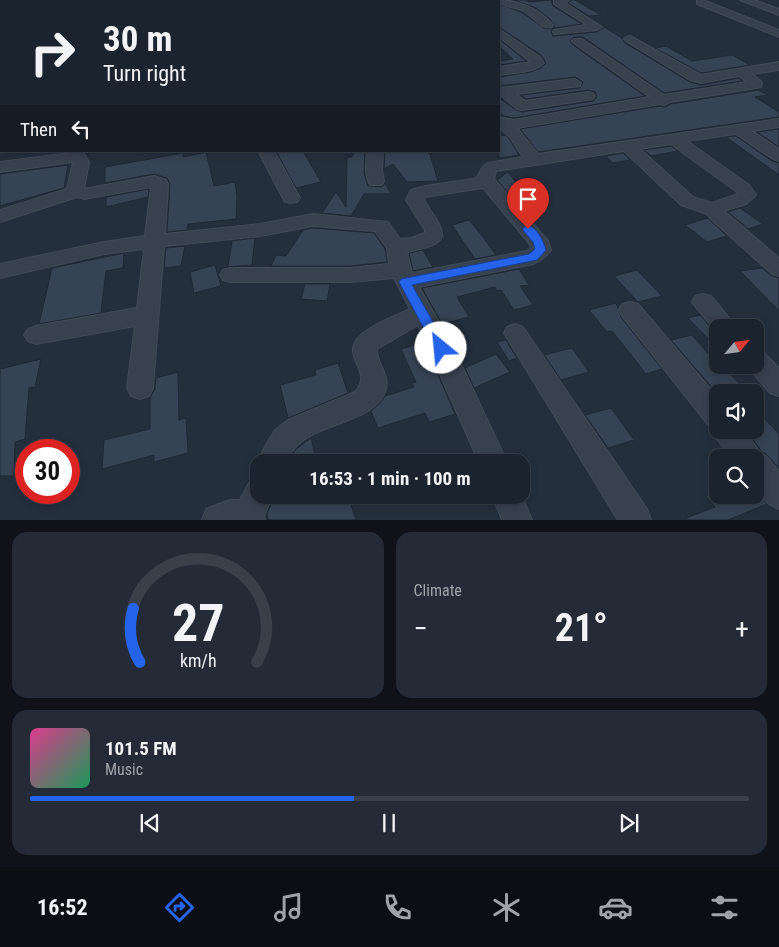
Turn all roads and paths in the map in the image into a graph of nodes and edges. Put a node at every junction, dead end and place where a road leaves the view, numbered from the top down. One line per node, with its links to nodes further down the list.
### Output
1 (502, 0): 6 (street)
2 (564, 0): 7 (street)
3 (745, 0): 5 (street)
4 (700, 2): 9 (street)
5 (779, 12)
6 (548, 25)
7 (558, 32)
8 (500, 33): 13 (street)
9 (779, 34)
10 (630, 39): 14 (street)
11 (578, 41): 18 (street)
12 (779, 66): 14 (street)
13 (500, 71)
14 (740, 72): 18 (street)
15 (575, 83): 16 (street)
16 (502, 92): 17 (street)
17 (588, 96)
18 (664, 100): 19 (street)
19 (501, 123): 28 (street)
20 (779, 123): 21 (street)
21 (740, 130): 22 (street); 27 (street)
22 (674, 139): 23 (street); 34 (street)
23 (627, 145): 28 (street); 34 (street)
24 (267, 152): 33 (street)
25 (375, 152): 31 (street)
26 (70, 154): 29 (street); 32 (street)
27 (779, 156)
28 (534, 159): 30 (street)
29 (0, 168)
30 (485, 180): 37 (street); 41 (street)
31 (376, 181)
32 (76, 192): 35 (street); 36 (street)
33 (291, 198)
34 (714, 210): 39 (street)
35 (0, 216)
36 (155, 240): 37 (street); 38 (street); 45 (street)
37 (396, 245): 41 (street)
38 (0, 270)
39 (779, 270)
40 (230, 275): 41 (street)
41 (402, 276): 44 (street)
42 (703, 302): 46 (street)
43 (630, 310): 52 (street)
44 (422, 312): 55 (street); 56 (street)
45 (148, 315): 48 (street); 51 (street)
46 (718, 319)
47 (515, 333): 63 (street)
48 (36, 335)
49 (764, 369): 50 (street)
50 (779, 385)
51 (140, 388)
52 (709, 407)
53 (734, 439): 54 (street)
54 (742, 449)
55 (277, 454)
56 (489, 454)
57 (764, 476): 58 (street)
58 (779, 494)
59 (510, 504): 62 (street)
60 (252, 509): 61 (street)
61 (217, 520)
62 (517, 520)
63 (636, 520)

